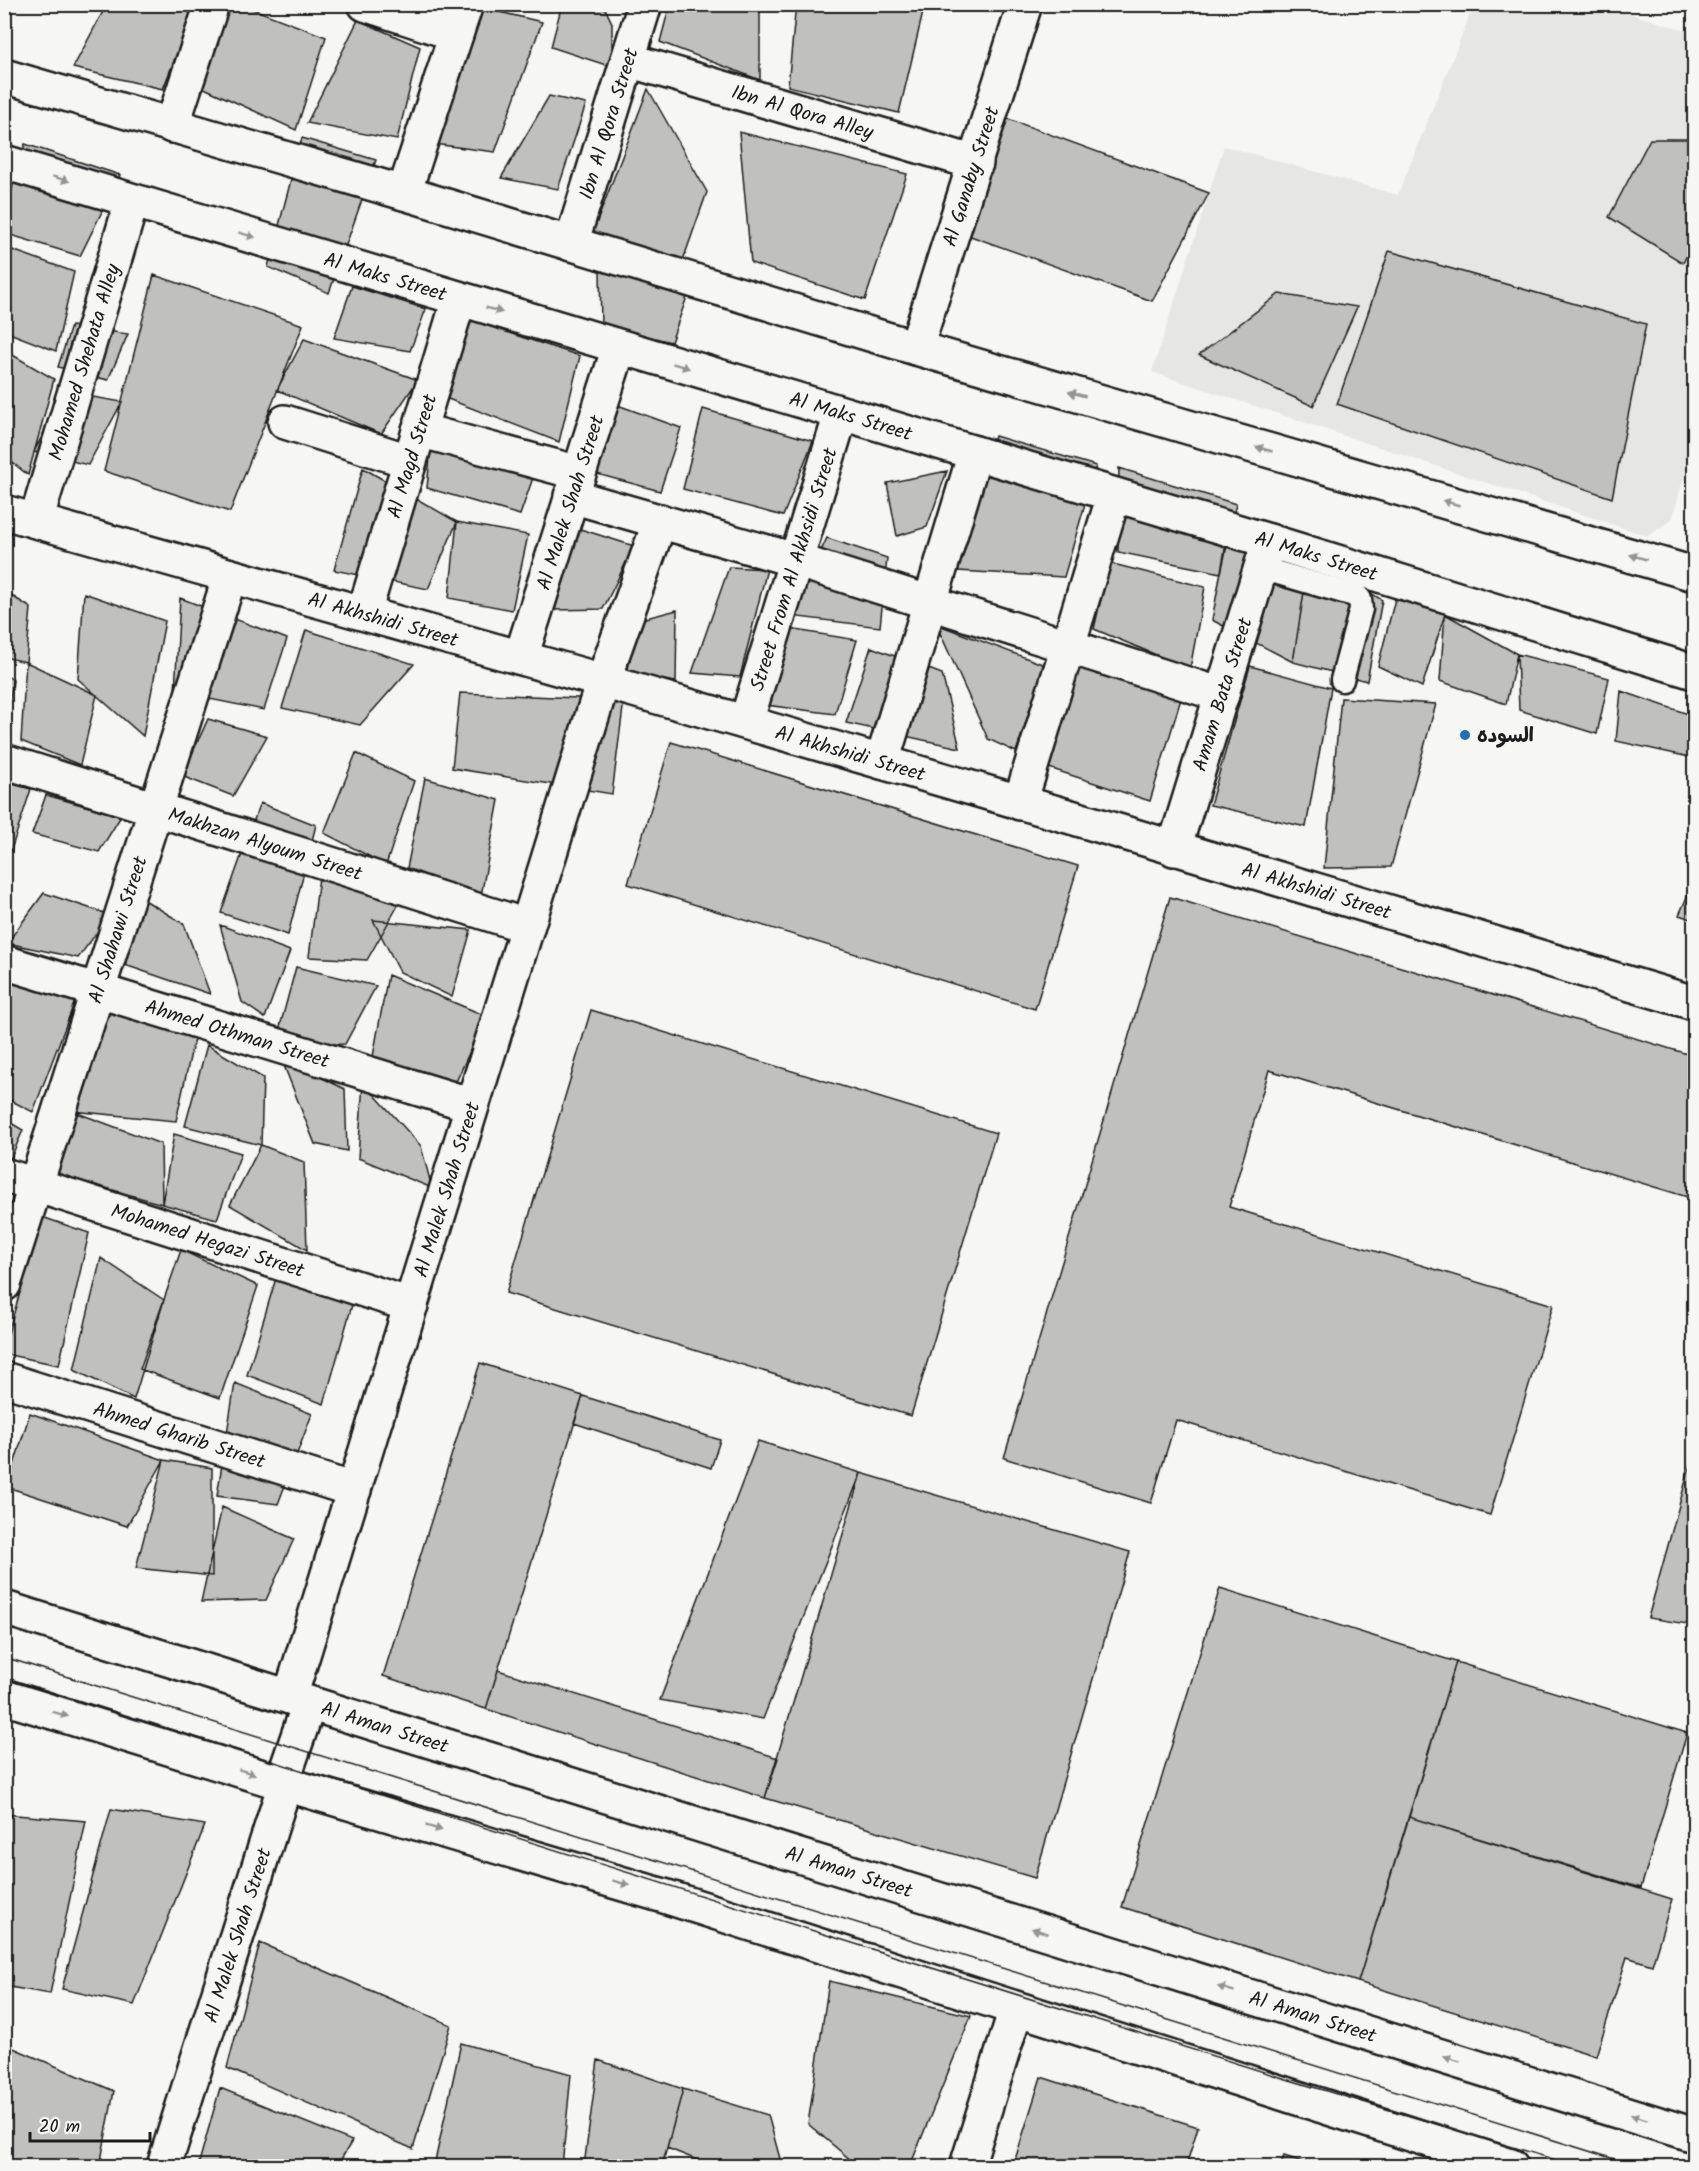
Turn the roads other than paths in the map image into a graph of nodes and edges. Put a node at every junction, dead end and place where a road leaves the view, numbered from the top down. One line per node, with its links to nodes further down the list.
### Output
1 (213, 4): 8 (street)
2 (365, 4): 5 (street)
3 (645, 4): 6 (street, Ibn Al Qora Street)
4 (1025, 4): 10 (street, Al Ganaby Street)
5 (461, 19): 11 (street)
6 (628, 60): 10 (street, Ibn Al Qora Alley); 13 (street, Ibn Al Qora Street)
7 (4, 76): 8 (street)
8 (172, 126): 11 (street)
9 (4, 162): 12 (street, Al Maks Street, one-way to 12)
10 (976, 163): 16 (street, Al Ganaby Street)
11 (404, 193): 13 (street)
12 (132, 201): 14 (street, Al Maks Street, one-way to 14); 25 (street, Mohamed Shehata Alley)
13 (571, 244): 16 (street)
14 (459, 299): 15 (street, Al Maks Street, one-way to 15); 19 (street, Al Magd Street)
15 (619, 347): 17 (street, Al Maks Street, one-way to 17); 22 (street, Al Malek Shah Street)
16 (916, 348): 29 (street, one-way to 16)
17 (841, 414): 20 (street, Al Maks Street); 28 (street, Street From Al Akhsidi Street)
18 (285, 422): 21 (street)
19 (419, 430): 21 (street, Al Magd Street); 22 (street)
20 (975, 453): 23 (street, Al Maks Street); 31 (street)
21 (409, 461): 32 (street, Al Magd Street)
22 (575, 485): 26 (street); 34 (street, Al Malek Shah Street)
23 (1114, 495): 27 (street, Al Maks Street); 33 (street)
24 (4, 513): 25 (street, Al Akhshidi Street)
25 (36, 521): 30 (street, Al Akhshidi Street)
26 (660, 521): 28 (street); 37 (street, Al Malek Shah Street)
27 (1265, 555): 35 (street, Al Maks Street); 36 (lane); 38 (street, Amam Bata Street)
28 (795, 560): 31 (street); 39 (street, Street From Al Akhsidi Street)
29 (1695, 574)
30 (230, 576): 32 (street, Al Akhshidi Street); 43 (street, Al Shahawi Street)
31 (928, 603): 33 (street); 41 (street)
32 (364, 613): 34 (street, Al Akhshidi Street)
33 (1068, 646): 38 (street); 42 (street)
34 (521, 657): 37 (street, Al Akhshidi Street)
35 (1695, 672)
36 (1342, 680)
37 (603, 681): 39 (street, Al Akhshidi Street); 45 (street, Al Malek Shah Street)
38 (1222, 695): 44 (street, Amam Bata Street)
39 (746, 722): 41 (street, Al Akhshidi Street)
40 (4, 761): 43 (street, Makhzan Alyoum Street)
41 (882, 762): 42 (street, Al Akhshidi Street)
42 (1020, 803): 44 (street, Al Akhshidi Street)
43 (156, 809): 45 (street, Makhzan Alyoum Street); 47 (street, Al Shahawi Street)
44 (1174, 849): 48 (street, Al Akhshidi Street)
45 (527, 926): 49 (street, Al Malek Shah Street)
46 (4, 962): 47 (street, Ahmed Othman Street)
47 (98, 991): 49 (street, Ahmed Othman Street); 51 (street, Al Shahawi Street)
48 (1695, 1003)
49 (472, 1105): 53 (street, Al Malek Shah Street)
50 (4, 1175): 51 (street, Mohamed Hegazi Street)
51 (36, 1185): 52 (street, Al Shahawi Street); 53 (street, Mohamed Hegazi Street)
52 (4, 1284)
53 (411, 1305): 55 (street, Al Malek Shah Street)
54 (4, 1379): 55 (street, Ahmed Gharib Street)
55 (354, 1490): 58 (street, Al Malek Shah Street)
56 (4, 1608): 58 (street, Al Aman Street)
57 (4, 1697): 59 (street, one-way to 59)
58 (300, 1701): 59 (street, Al Malek Shah Street); 61 (street, Al Aman Street, one-way to 58)
59 (285, 1784): 60 (street, one-way to 60); 62 (street, Al Malek Shah Street)
60 (1016, 2009): 63 (street); 64 (street)
61 (1695, 2135)
62 (164, 2166)
63 (967, 2166)
64 (1511, 2166)

